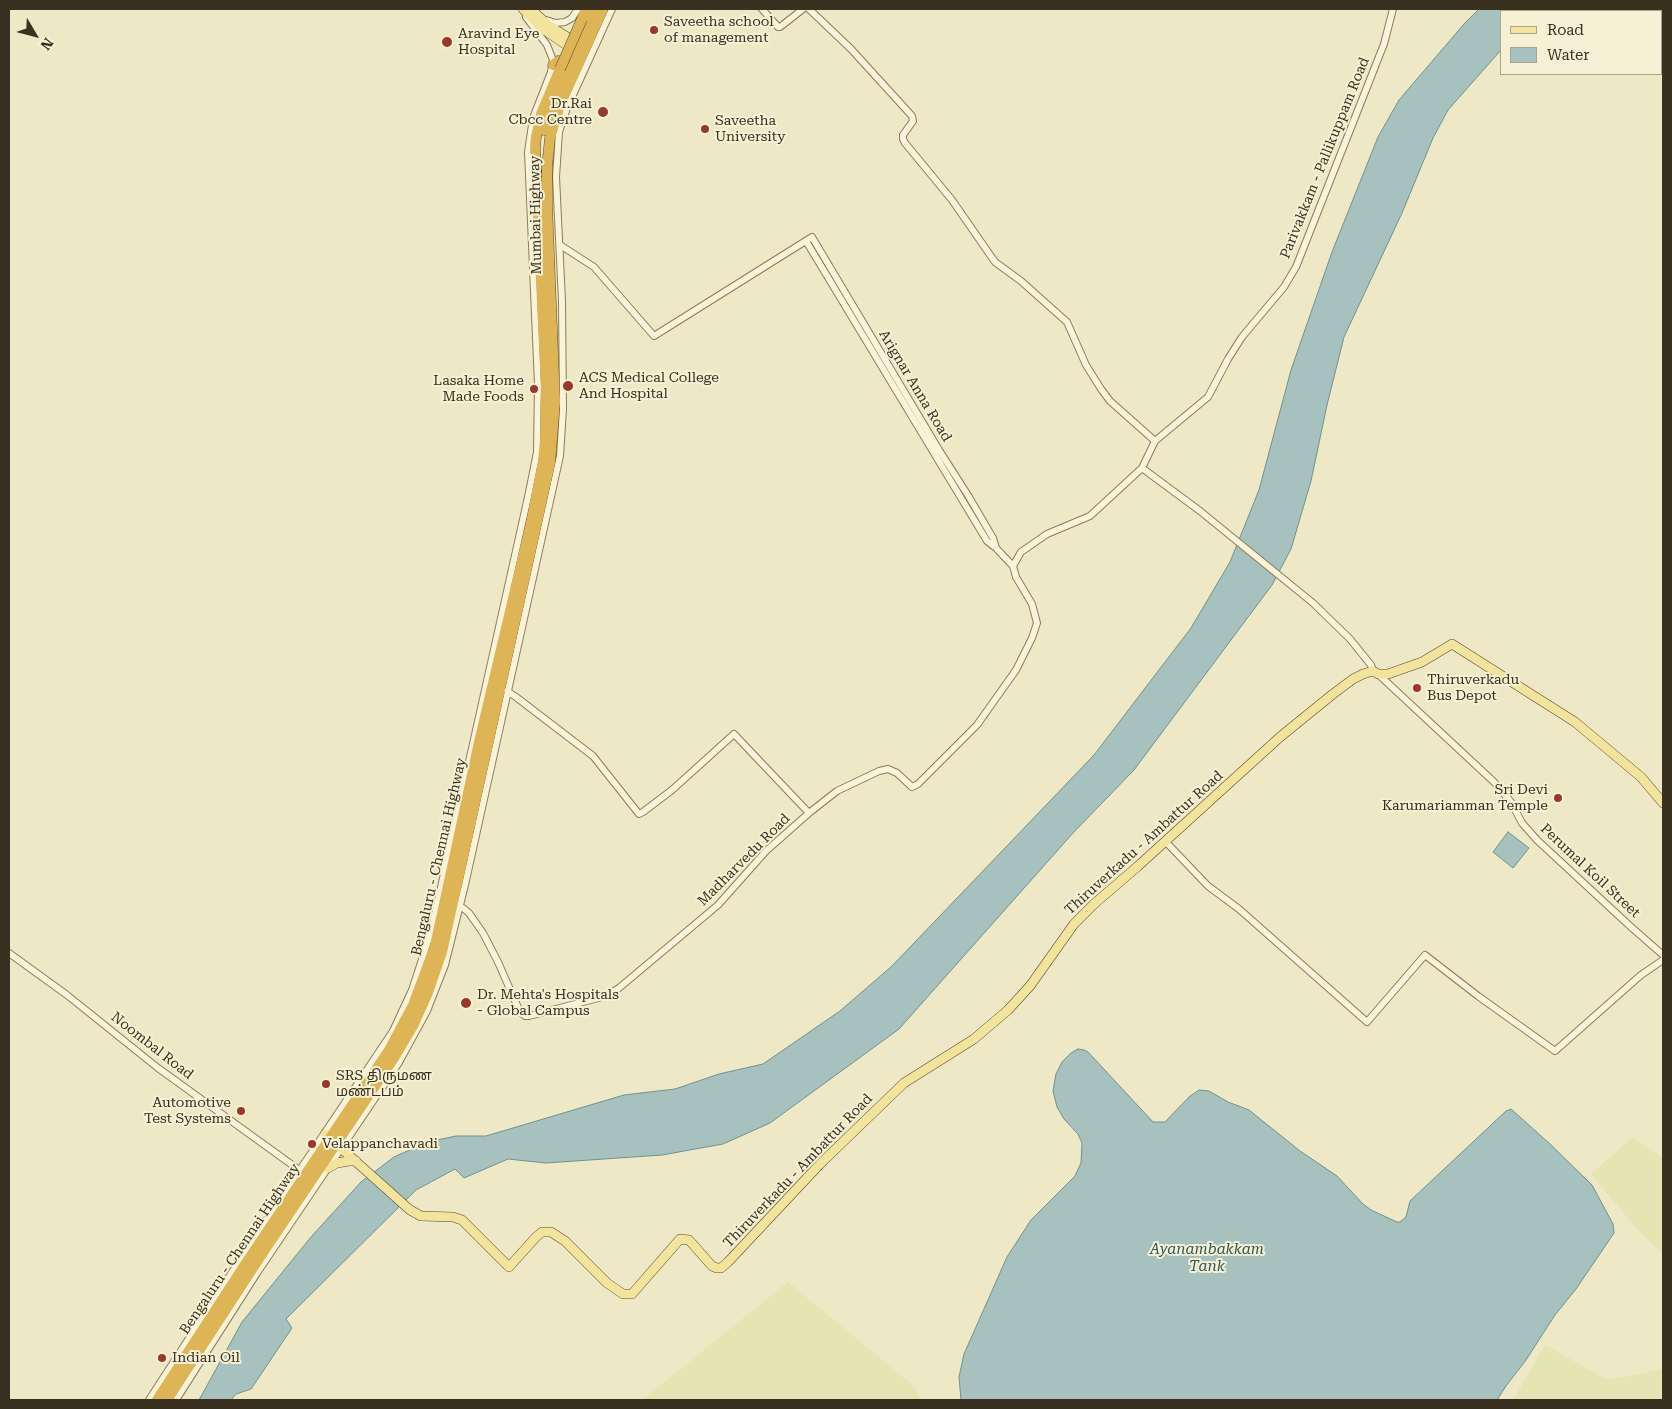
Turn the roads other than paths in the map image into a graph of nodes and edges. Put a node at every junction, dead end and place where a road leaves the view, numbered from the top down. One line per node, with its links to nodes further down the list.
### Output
1 (523, 9): 12 (main road); 13 (street)
2 (586, 9): 11 (highway)
3 (595, 9): 12 (highway)
4 (603, 9): 14 (highway, Mumbai Highway)
5 (612, 9): 15 (street)
6 (762, 9): 7 (street)
7 (803, 9)
8 (809, 9): 20 (street)
9 (1393, 9): 20 (street, Parivakkam - Pallikuppam Road)
10 (533, 10): 11 (street); 12 (main road)
11 (580, 14): 13 (highway, bridge)
12 (577, 48): 13 (highway)
13 (560, 68): 14 (highway); 16 (street); 17 (highway)
14 (548, 231): 19 (highway, Mumbai Highway)
15 (560, 245): 22 (street); 25 (street, Arignar Anna Road)
16 (538, 384): 17 (highway); 21 (street)
17 (546, 393): 18 (highway)
18 (546, 408): 19 (highway); 21 (highway)
19 (549, 430): 24 (highway, Bengaluru - Chennai Highway); 31 (highway, Bengaluru - Chennai Highway)
20 (1155, 441): 23 (street)
21 (537, 446): 31 (street)
22 (560, 456): 24 (highway); 27 (street)
23 (1142, 468): 25 (street); 26 (street, Perumal Koil Street)
24 (538, 520): 31 (highway, Bengaluru - Chennai Highway)
25 (1013, 566): 29 (street, Madharvedu Road)
26 (1375, 673): 28 (main road, Thiruverkadu - Ambattur Road); 30 (main road, Thiruverkadu - Ambattur Road); 33 (street, Perumal Koil Street)
27 (507, 692): 29 (street); 31 (street)
28 (1663, 803)
29 (809, 813): 31 (street, Madharvedu Road)
30 (1165, 841): 34 (street); 36 (main road, Thiruverkadu - Ambattur Road)
31 (449, 903): 35 (highway, Bengaluru - Chennai Highway); 35 (street)
32 (9, 953): 38 (street, Noombal Road)
33 (1663, 955)
34 (1663, 960)
35 (333, 1141): 36 (main road, Thiruverkadu - Ambattur Road); 37 (street); 38 (highway, Bengaluru - Chennai Highway); 45 (highway, Bengaluru - Chennai Highway)
36 (357, 1162): 37 (main road)
37 (328, 1168): 46 (street)
38 (303, 1173): 39 (highway, Bengaluru - Chennai Highway); 40 (street)
39 (192, 1346): 40 (highway); 42 (highway, Bengaluru - Chennai Highway)
40 (178, 1356): 41 (street)
41 (168, 1372): 42 (highway); 43 (street)
42 (167, 1386): 44 (highway, Bengaluru - Chennai Highway)
43 (149, 1400)
44 (158, 1400)
45 (167, 1400)
46 (176, 1400)

